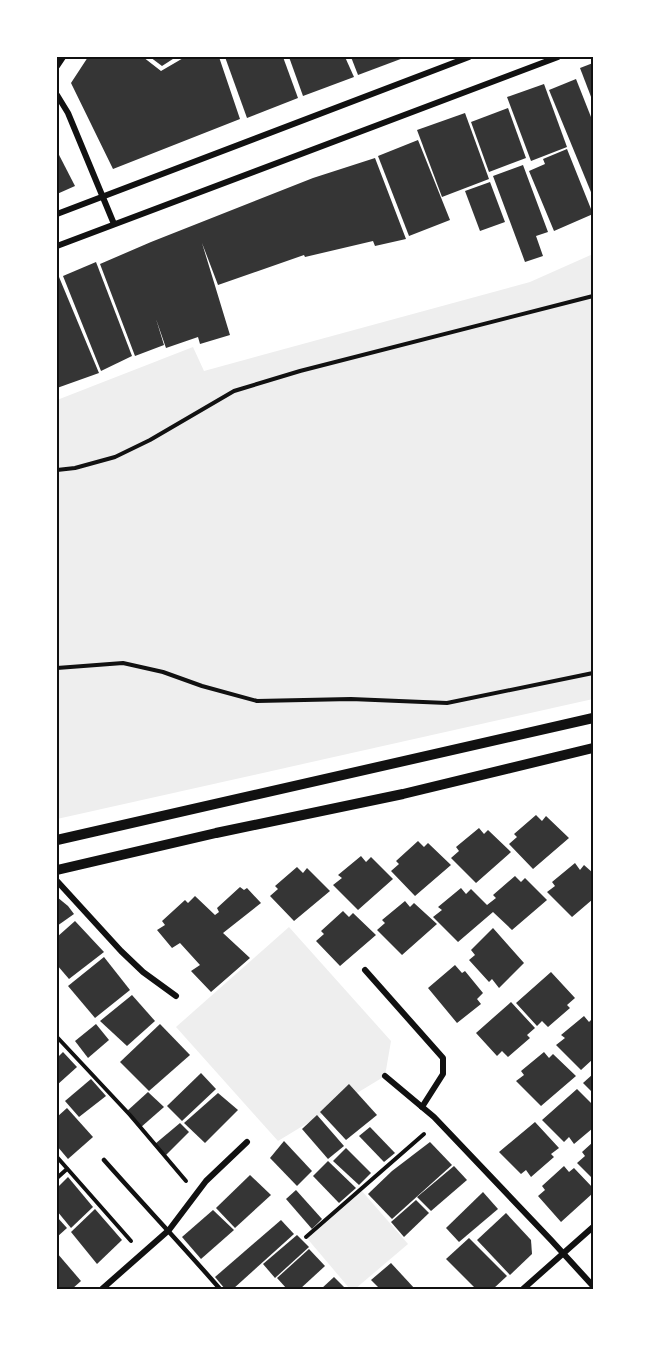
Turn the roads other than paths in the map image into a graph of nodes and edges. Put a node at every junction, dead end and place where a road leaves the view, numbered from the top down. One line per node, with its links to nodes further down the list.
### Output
1 (63, 57): 4 (street)
2 (469, 57): 6 (street)
3 (558, 57): 8 (street)
4 (57, 66)
5 (57, 95): 6 (street)
6 (103, 197): 7 (street); 8 (street)
7 (57, 214)
8 (114, 224): 9 (street)
9 (57, 246)
10 (593, 718): 12 (street)
11 (593, 748): 13 (street)
12 (57, 840)
13 (57, 870)
14 (57, 881): 16 (street)
15 (365, 970): 18 (street)
16 (176, 996)
17 (385, 1076): 18 (street)
18 (422, 1107): 23 (street)
19 (247, 1142): 22 (street)
20 (104, 1160): 22 (lane)
21 (593, 1227): 23 (street)
22 (169, 1230): 25 (street); 26 (lane)
23 (563, 1254): 24 (street); 27 (street)
24 (593, 1286)
25 (102, 1289)
26 (220, 1289)
27 (523, 1289)

